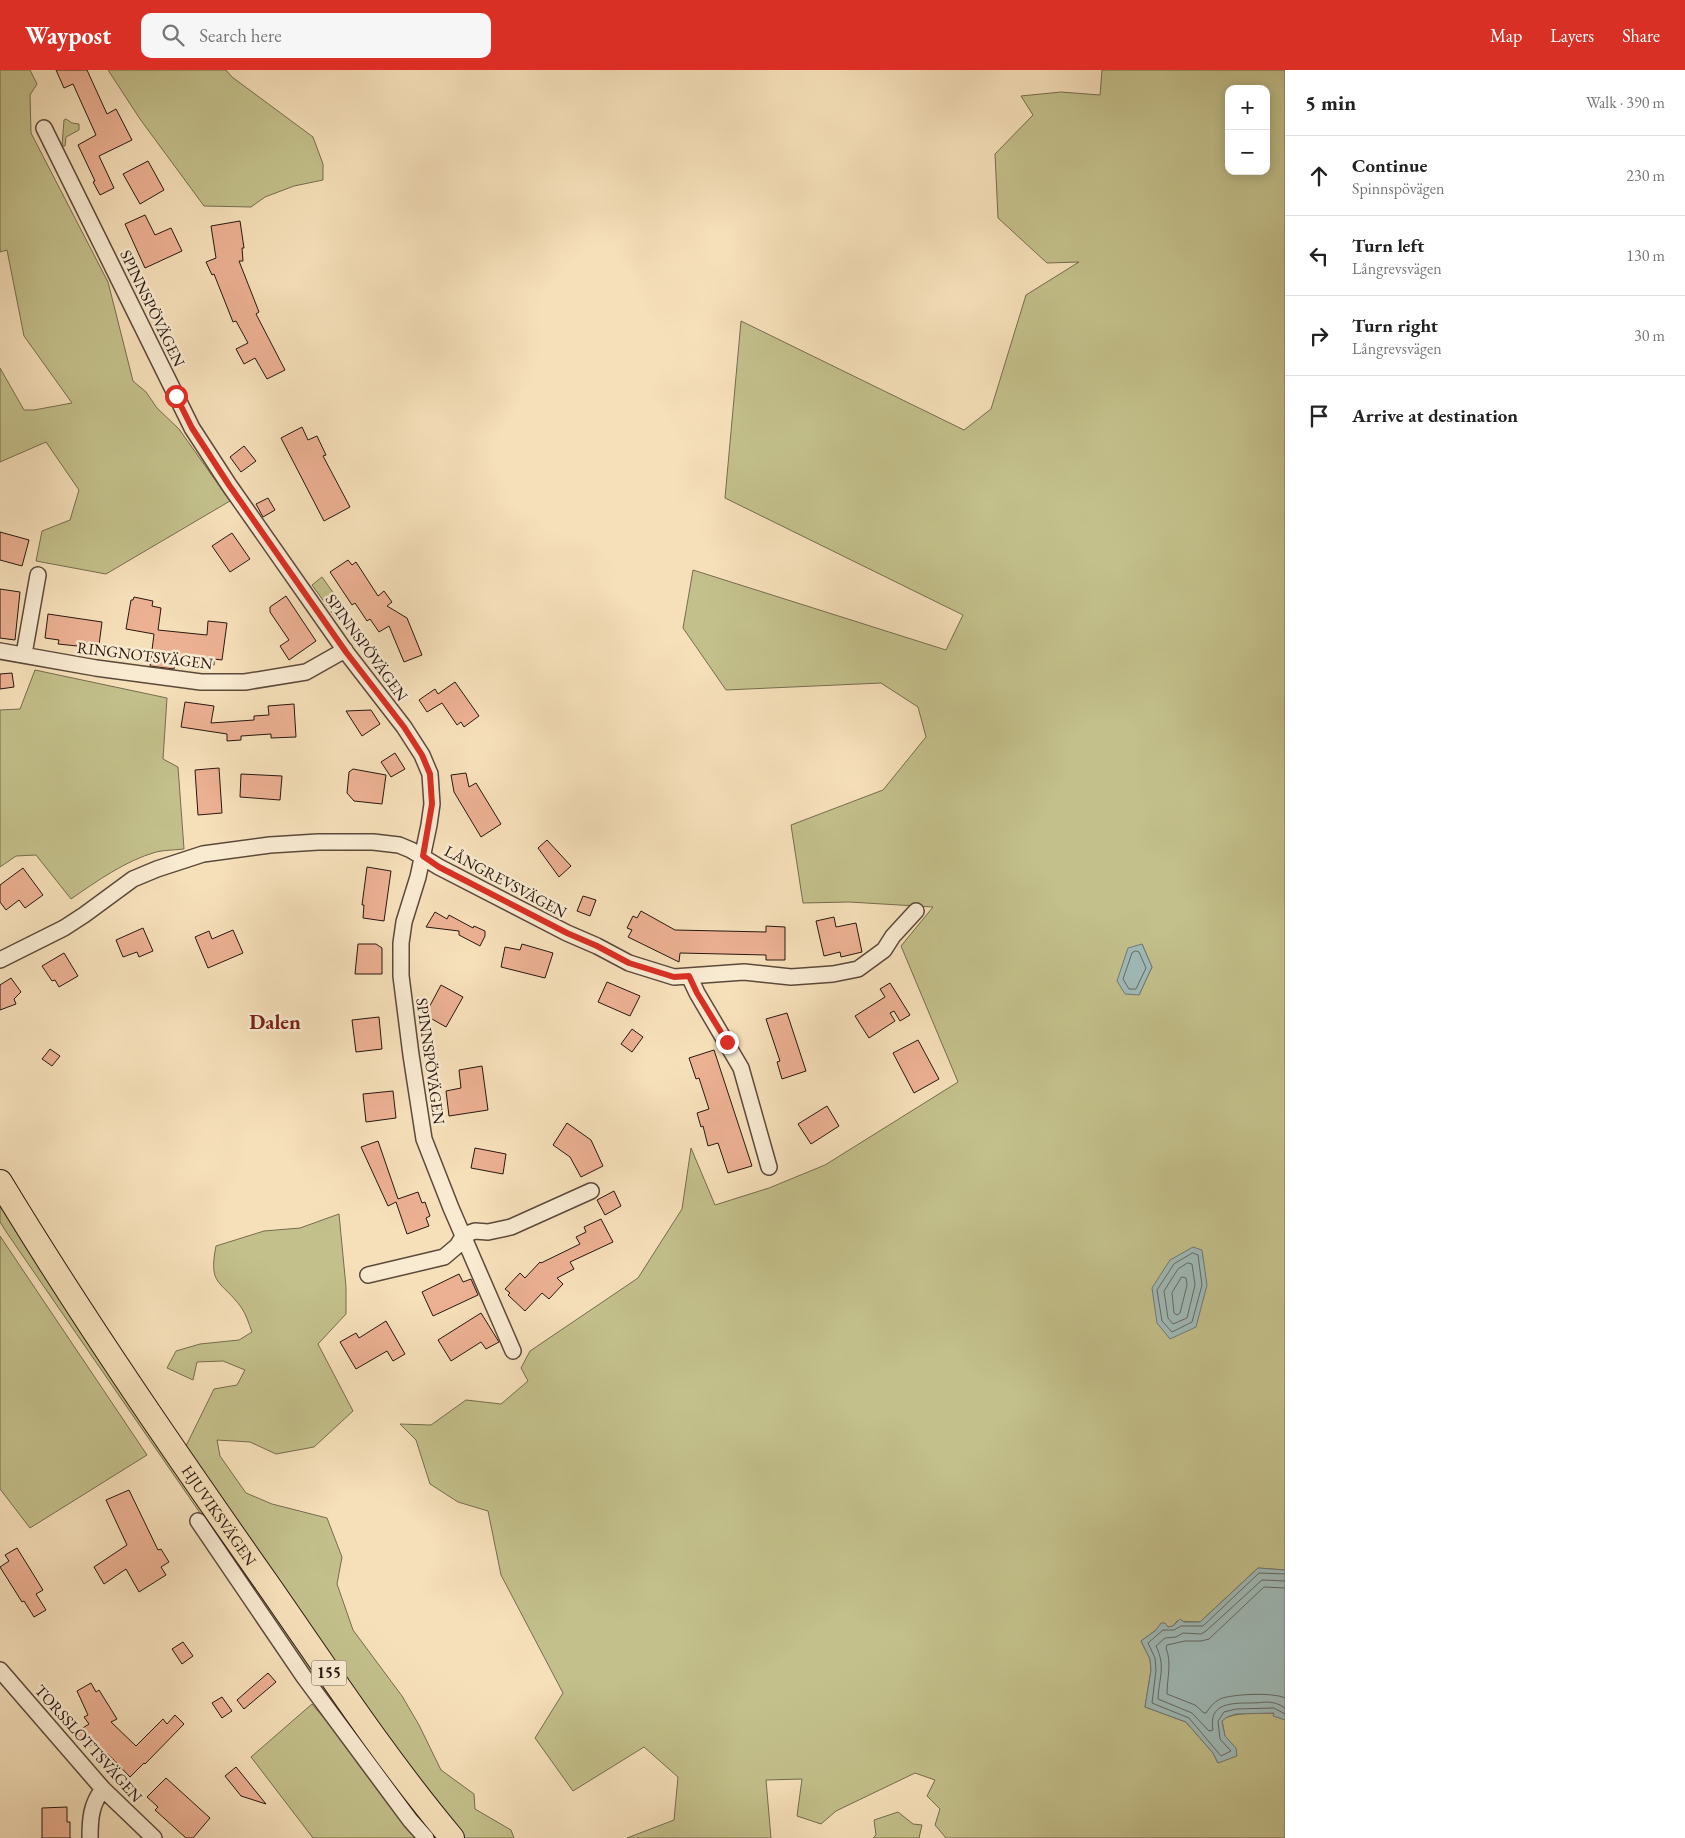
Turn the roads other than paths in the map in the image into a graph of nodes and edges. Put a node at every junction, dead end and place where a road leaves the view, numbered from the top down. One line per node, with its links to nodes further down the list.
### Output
1 (44, 128): 3 (street, SPINNSPÖVÄGEN)
2 (38, 575): 5 (street)
3 (345, 650): 5 (street, RINGNOTSVÄGEN); 6 (street, SPINNSPÖVÄGEN)
4 (0, 651): 5 (street, RINGNOTSVÄGEN)
5 (24, 654)
6 (423, 856): 8 (street, LÅNGREVSVÄGEN); 9 (street, LÅNGREVSVÄGEN); 13 (street, SPINNSPÖVÄGEN)
7 (916, 911): 9 (street, LÅNGREVSVÄGEN)
8 (0, 960)
9 (689, 976): 10 (street)
10 (770, 1167)
11 (0, 1182): 22 (main road, HJUVIKSVÄGEN / 155)
12 (592, 1191): 13 (street)
13 (464, 1235): 14 (street); 15 (street, SPINNSPÖVÄGEN)
14 (368, 1275)
15 (513, 1350)
16 (198, 1521): 21 (street)
17 (0, 1670): 18 (street, TORSSLOTTSVÄGEN)
18 (103, 1789): 19 (street); 20 (street, TORSSLOTTSVÄGEN)
19 (90, 1838)
20 (154, 1838)
21 (426, 1838)
22 (452, 1838)

